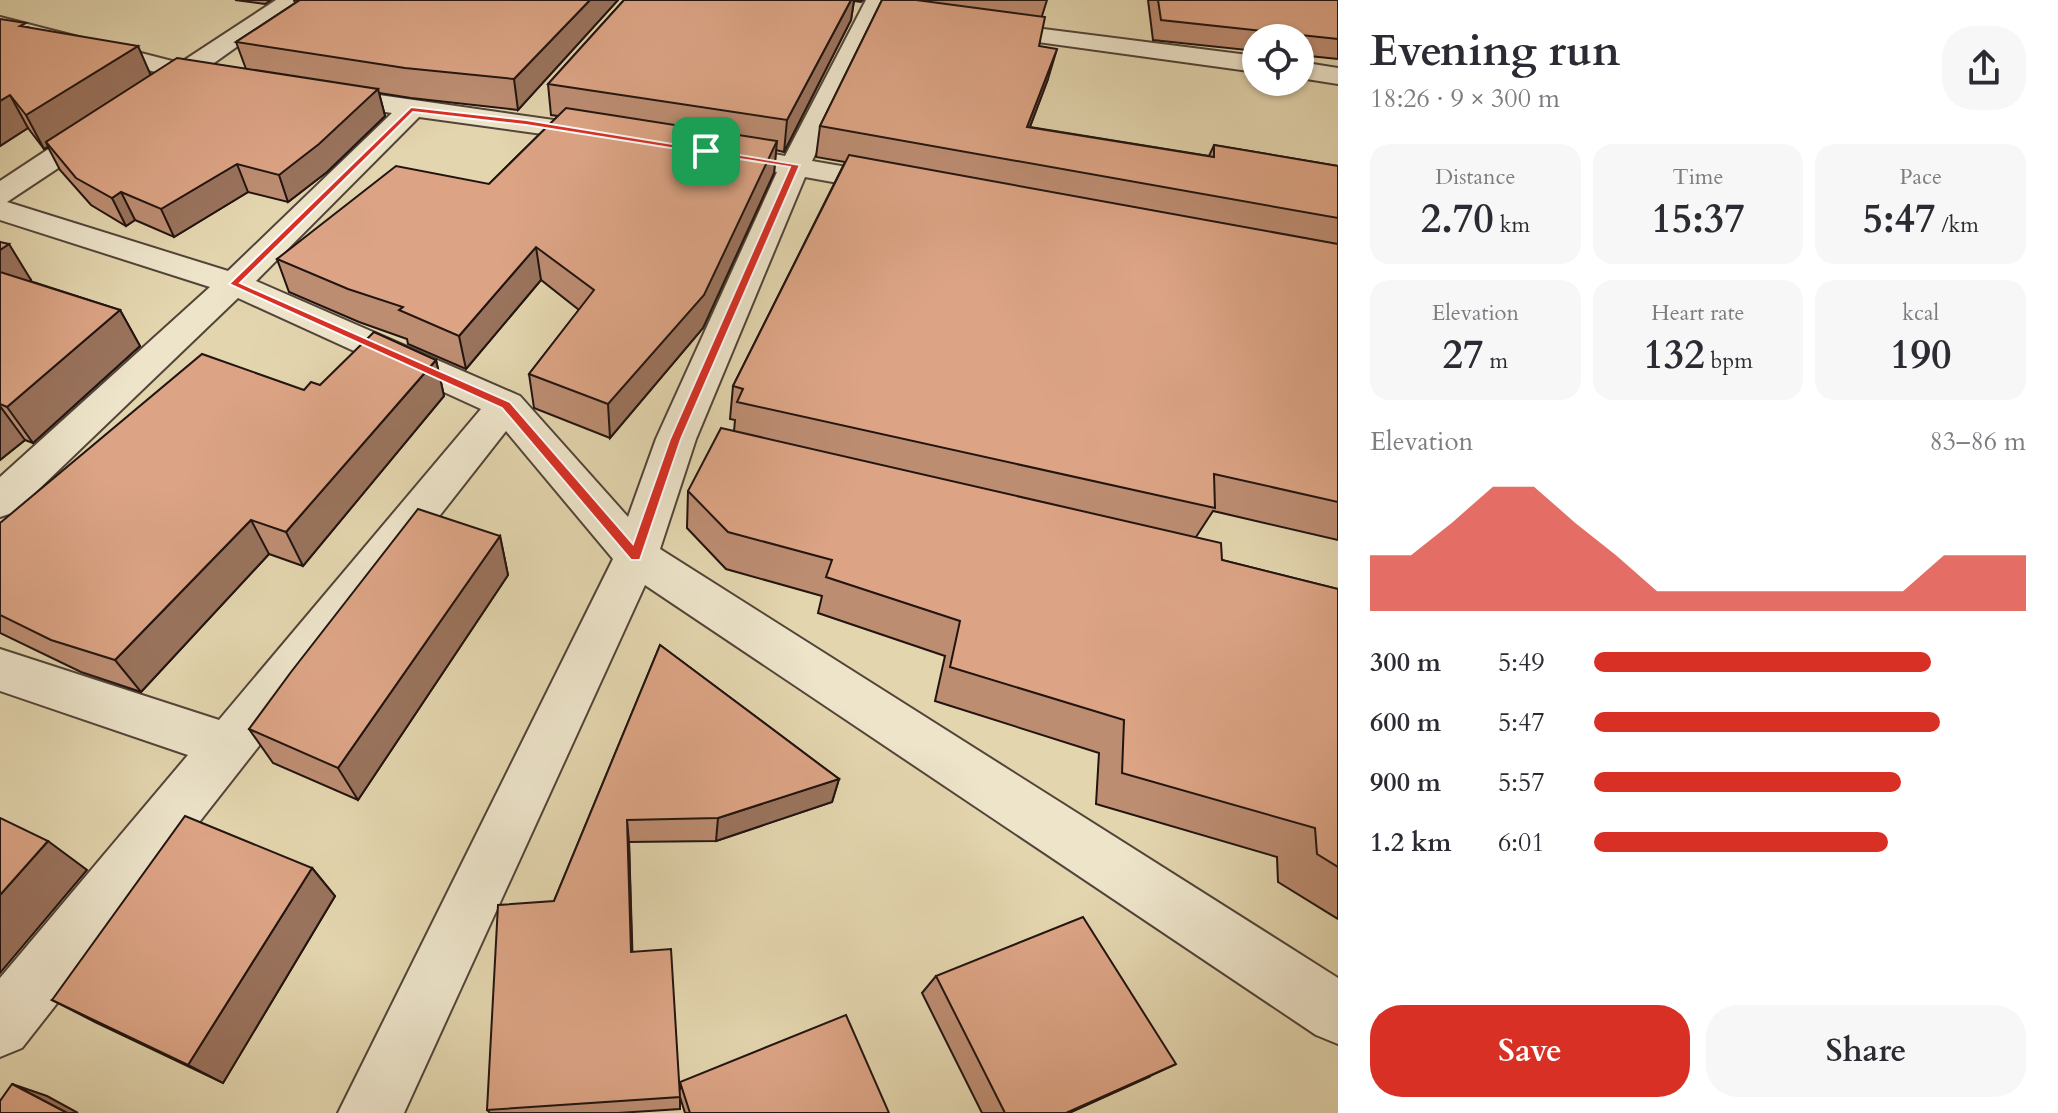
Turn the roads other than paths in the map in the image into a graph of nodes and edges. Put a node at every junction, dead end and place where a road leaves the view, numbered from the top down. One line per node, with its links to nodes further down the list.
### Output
1 (291, 0): 6 (street)
2 (873, 10): 16 (street)
3 (0, 24): 6 (street)
4 (964, 26): 5 (street)
5 (1242, 62)
6 (185, 72): 9 (street); 18 (street)
7 (1314, 72): 8 (street)
8 (1338, 76)
9 (245, 82)
10 (290, 89): 12 (street)
11 (546, 100): 13 (street)
12 (411, 109): 13 (street); 20 (street)
13 (526, 122): 14 (street)
14 (631, 139)
15 (691, 149): 16 (street)
16 (795, 165): 17 (street); 23 (street)
17 (919, 189)
18 (0, 195)
19 (0, 210): 20 (street)
20 (234, 284): 21 (street); 22 (street)
21 (506, 405): 23 (street); 25 (street)
22 (0, 501)
23 (636, 556): 26 (street); 28 (street)
24 (0, 670): 25 (street)
25 (228, 746): 27 (street)
26 (1338, 1013)
27 (0, 1026)
28 (371, 1113)

